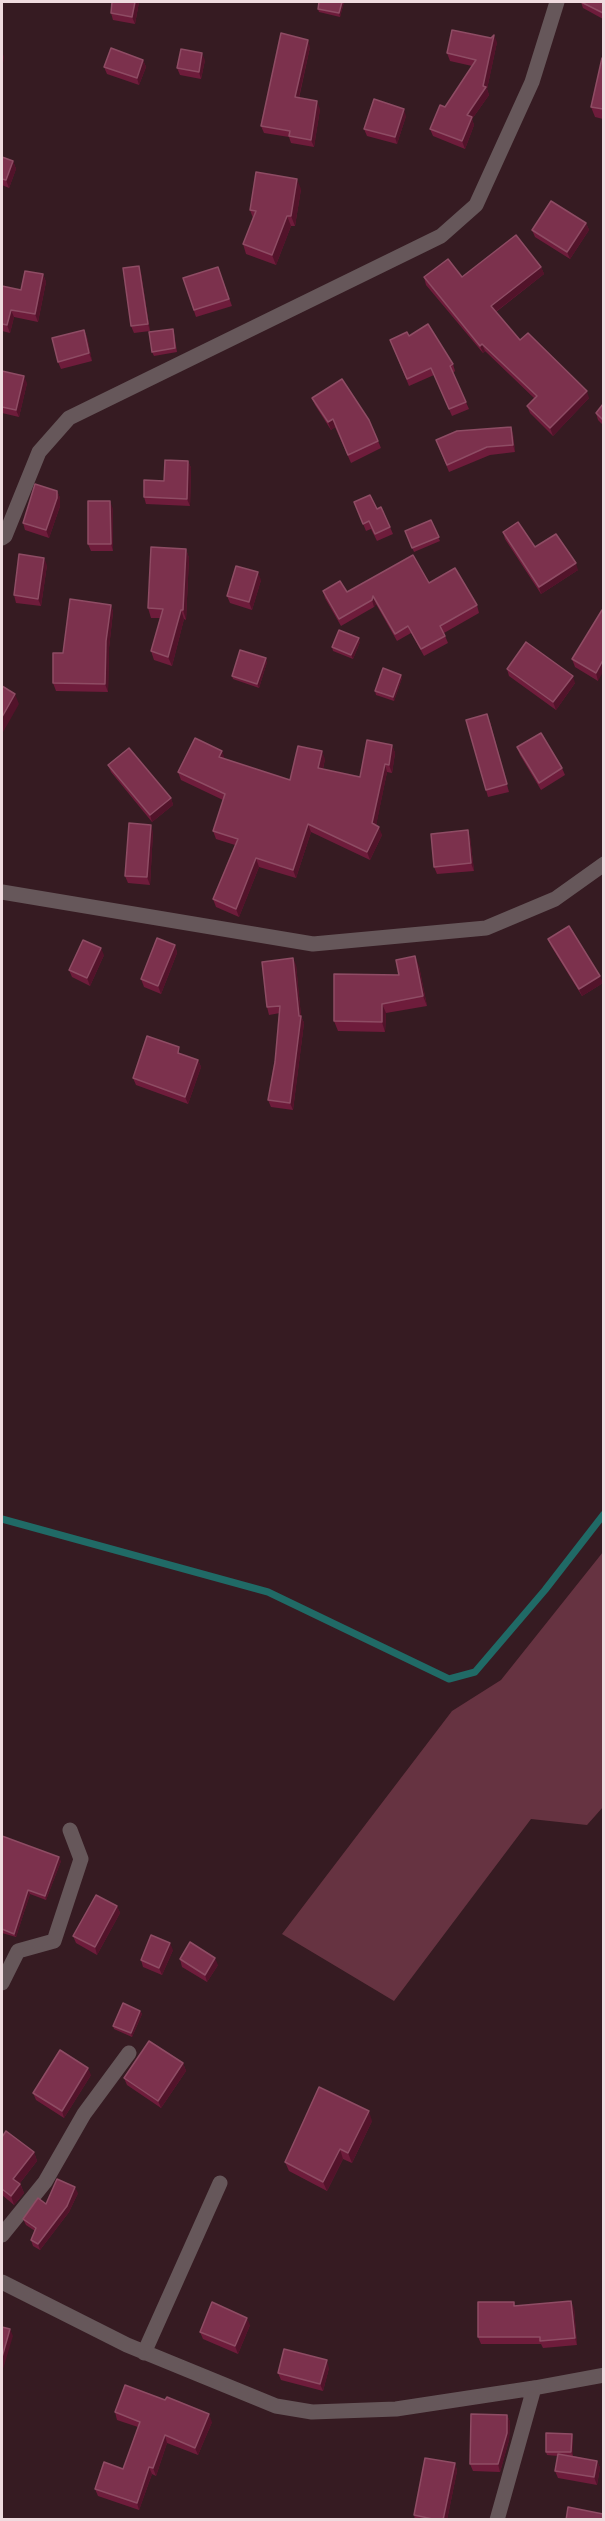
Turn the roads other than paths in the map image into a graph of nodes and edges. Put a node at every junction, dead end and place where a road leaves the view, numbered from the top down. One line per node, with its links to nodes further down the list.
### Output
1 (557, 2): 2 (street)
2 (2, 538)
3 (603, 864): 4 (street)
4 (2, 892)
5 (70, 1830): 6 (street)
6 (2, 1983)
7 (129, 2053): 9 (street)
8 (219, 2183): 11 (street)
9 (2, 2235)
10 (2, 2282): 11 (street)
11 (144, 2353): 13 (street)
12 (603, 2374): 13 (street)
13 (534, 2388): 14 (street)
14 (496, 2520)

